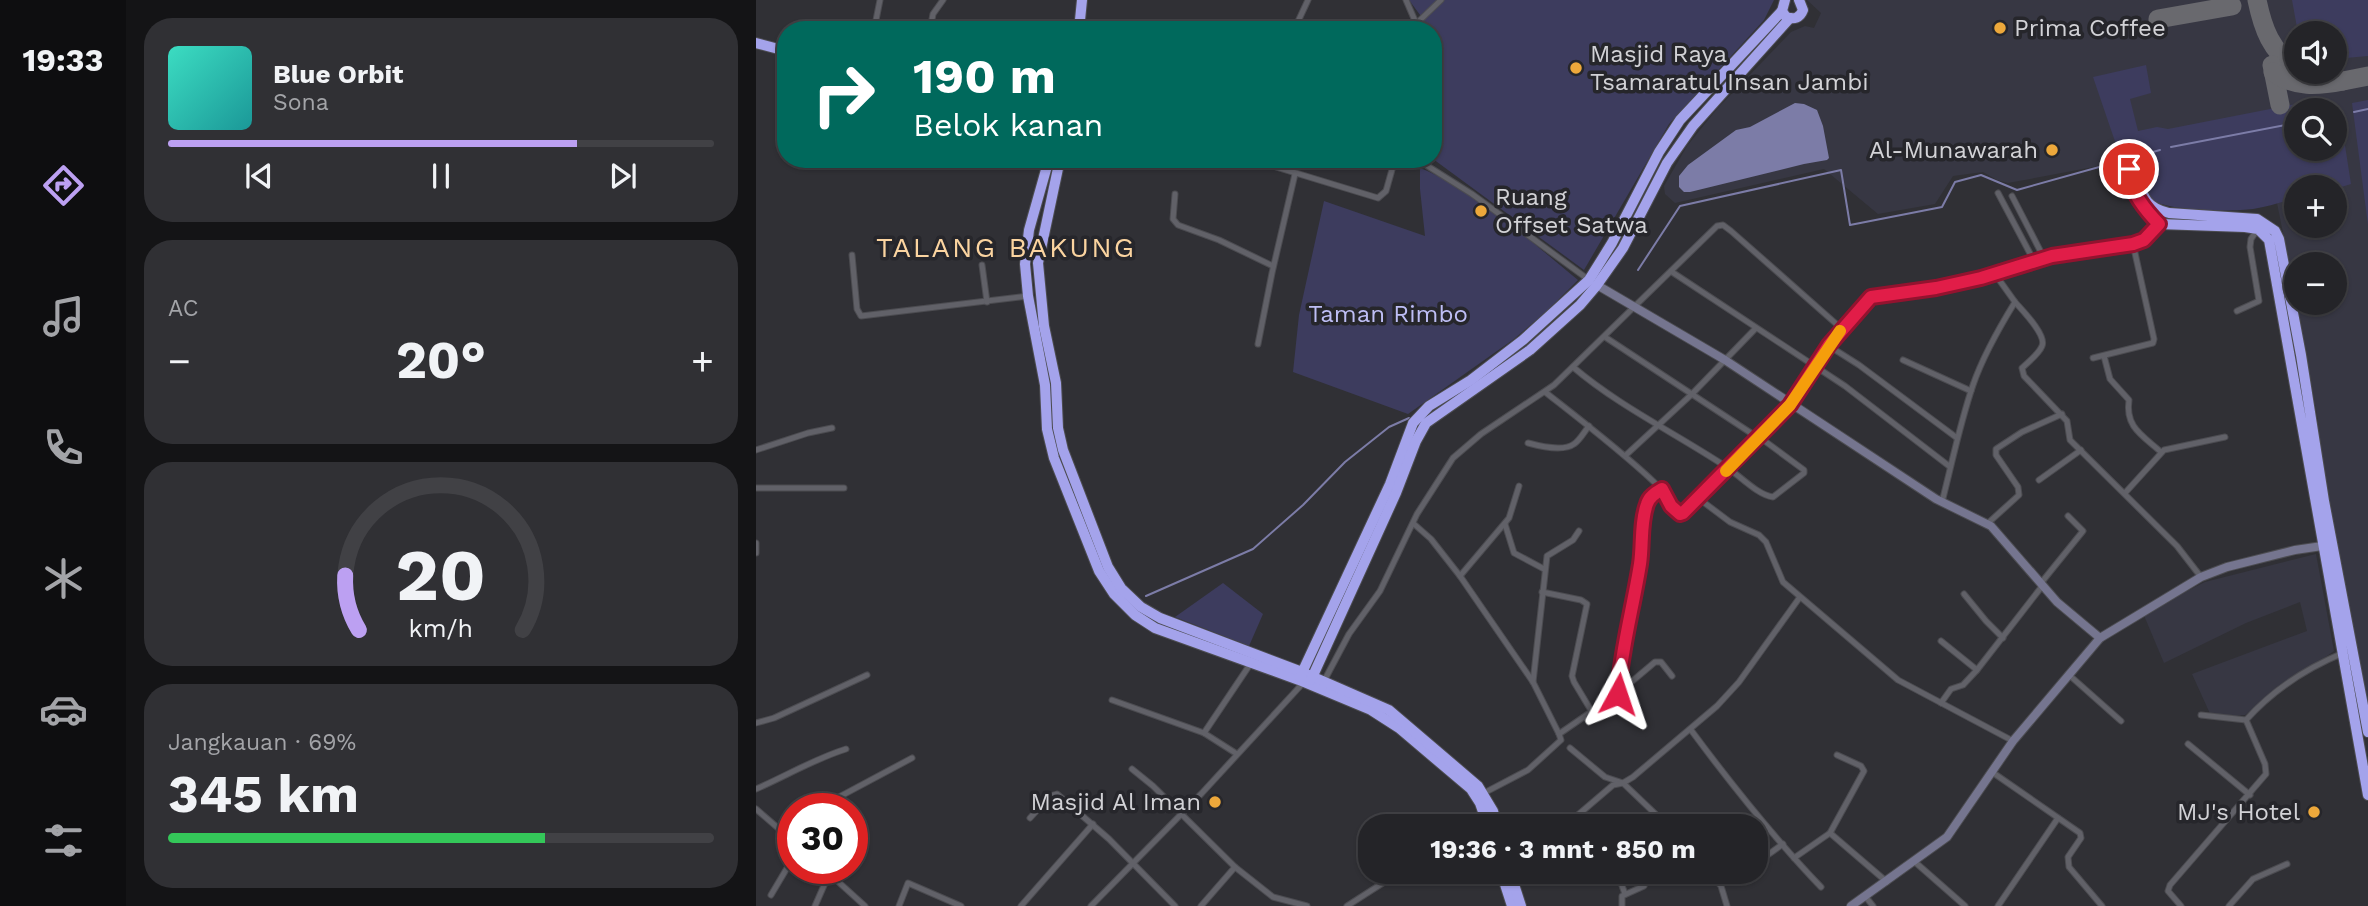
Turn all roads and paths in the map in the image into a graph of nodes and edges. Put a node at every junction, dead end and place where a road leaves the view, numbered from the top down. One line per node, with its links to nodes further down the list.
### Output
1 (880, 0): 10 (street)
2 (943, 0): 11 (street)
3 (1082, 0): 12 (highway)
4 (1297, 0): 8 (street)
5 (1406, 0): 14 (street)
6 (1441, 0): 15 (street)
7 (1799, 0): 9 (highway)
8 (1307, 2): 13 (street)
9 (1785, 6): 38 (highway)
10 (876, 21)
11 (932, 21)
12 (1080, 21)
13 (1298, 21)
14 (1416, 21)
15 (1419, 21)
16 (756, 43): 17 (highway)
17 (777, 49)
18 (1046, 168): 39 (highway)
19 (1058, 168): 87 (highway)
20 (1282, 168): 23 (street)
21 (1392, 168): 23 (street)
22 (1435, 168): 38 (street)
23 (1295, 174): 35 (street)
24 (1998, 193): 33 (street)
25 (1175, 194): 35 (street)
26 (2012, 196): 32 (street)
27 (2193, 219): 28 (highway); 28 (highway); 29 (highway)
28 (2159, 224): 30 (street)
29 (2262, 226): 43 (street); 88 (highway)
30 (2133, 244): 32 (street); 49 (street)
31 (852, 255): 40 (street)
32 (2044, 258): 33 (street)
33 (2034, 261): 37 (street)
34 (982, 265): 40 (street)
35 (1273, 266): 47 (street)
36 (1672, 272): 42 (street); 44 (street); 45 (street)
37 (1995, 274): 41 (street); 45 (street)
38 (1593, 282): 42 (street); 106 (highway)
39 (1028, 296): 40 (street); 87 (highway)
40 (987, 302)
41 (2015, 302): 55 (street); 59 (street)
42 (1636, 307): 46 (street); 51 (street)
43 (2237, 310)
44 (1756, 328): 51 (street); 53 (street)
45 (1842, 329): 48 (street)
46 (1605, 337): 54 (street); 57 (street)
47 (1258, 344)
48 (1829, 345): 53 (street); 65 (street)
49 (2104, 356): 50 (street); 69 (street)
50 (2093, 358)
51 (1725, 360): 57 (street); 58 (street)
52 (1903, 360): 55 (street)
53 (1815, 366): 58 (street); 71 (street)
54 (1573, 367): 56 (street); 60 (street)
55 (1971, 391): 65 (street)
56 (1545, 392): 61 (street); 82 (street)
57 (1692, 394): 60 (street); 63 (street)
58 (1790, 405): 63 (street); 80 (street)
59 (2062, 414): 68 (street); 84 (street)
60 (1658, 424): 70 (street); 72 (street)
61 (1589, 426): 66 (street); 70 (street)
62 (832, 428): 67 (street)
63 (1758, 437): 72 (street); 72 (street)
64 (2225, 437): 69 (street)
65 (1957, 438): 71 (street)
66 (1528, 443)
67 (756, 450)
68 (2081, 450): 73 (street); 78 (street)
69 (2161, 452): 78 (street)
70 (1626, 455): 77 (street)
71 (1949, 466): 80 (street)
72 (1728, 469): 79 (street)
73 (2039, 480)
74 (1518, 486): 83 (street)
75 (756, 488): 76 (street)
76 (844, 488)
77 (1662, 489): 79 (street); 108 (street)
78 (2125, 493): 92 (street)
79 (1698, 498): 96 (street)
80 (1942, 502): 84 (street)
81 (2068, 516): 93 (street)
82 (1414, 524): 91 (street); 106 (street)
83 (1505, 524): 90 (street); 91 (street)
84 (1987, 524): 93 (street)
85 (1579, 531): 90 (street)
86 (756, 542): 89 (street)
87 (1094, 544): 101 (highway); 106 (highway)
88 (2328, 545): 92 (street); 100 (highway); 118 (highway)
89 (756, 553)
90 (1544, 569): 94 (street)
91 (1460, 576): 107 (street)
92 (2201, 577): 98 (street)
93 (2042, 584): 97 (street); 98 (street)
94 (1542, 592): 107 (street); 111 (street)
95 (1964, 594): 97 (street)
96 (1800, 597): 110 (street); 117 (street)
97 (2003, 638): 102 (street)
98 (2100, 638): 104 (street)
99 (1941, 641): 102 (street)
100 (2343, 653): 114 (street); 135 (highway)
101 (1251, 663): 106 (highway); 119 (street)
102 (1977, 670): 110 (street)
103 (867, 674): 116 (street)
104 (2067, 674): 115 (street); 121 (street)
105 (1672, 676): 108 (street)
106 (1309, 679): 112 (highway); 125 (street)
107 (1533, 682): 120 (street)
108 (1618, 694): 111 (street)
109 (1112, 699): 119 (street)
110 (1941, 703): 121 (street)
111 (1592, 712): 120 (street)
112 (1387, 714): 133 (highway); 138 (highway)
113 (2201, 715): 114 (street)
114 (2246, 720): 134 (street)
115 (2121, 721)
116 (756, 723)
117 (1690, 730): 130 (street); 147 (street)
118 (2368, 732)
119 (1205, 733): 125 (street)
120 (1559, 734): 133 (street)
121 (2013, 741): 129 (street)
122 (2188, 744): 134 (street)
123 (1570, 748): 130 (street)
124 (846, 749): 131 (street)
125 (1237, 754): 137 (street)
126 (1837, 755): 146 (street)
127 (912, 758): 132 (street)
128 (1132, 769): 137 (street)
129 (1992, 772): 143 (street); 150 (street)
130 (1623, 783): 140 (street); 141 (street)
131 (756, 789)
132 (846, 793)
133 (1484, 793): 139 (highway)
134 (2250, 794): 187 (street)
135 (2368, 796)
136 (756, 809): 145 (street)
137 (1181, 813): 151 (street); 153 (street)
138 (1484, 814)
139 (1494, 814)
140 (1578, 814)
141 (1654, 814)
142 (1030, 818): 144 (street)
143 (2058, 818): 185 (street); 186 (street)
144 (1093, 824): 151 (street); 173 (street)
145 (777, 827)
146 (1830, 833): 149 (street); 154 (street)
147 (1783, 844): 148 (street); 149 (street)
148 (1768, 855)
149 (1794, 858): 164 (street)
150 (1914, 862): 154 (street); 184 (street)
151 (1131, 864): 174 (street); 175 (street)
152 (2287, 864): 188 (street)
153 (1236, 867): 176 (street); 177 (street)
154 (1886, 882): 167 (street)
155 (778, 884): 166 (street)
156 (825, 884): 169 (street)
157 (840, 884): 170 (street)
158 (1383, 884): 168 (street)
159 (1505, 884): 178 (highway)
160 (1514, 884): 179 (highway)
161 (1621, 884): 165 (street)
162 (1719, 884): 181 (street)
163 (1644, 886): 165 (street)
164 (1821, 887)
165 (1625, 894): 180 (street)
166 (771, 895)
167 (1865, 896): 182 (street); 183 (street)
168 (1352, 905)
169 (815, 906)
170 (865, 906)
171 (899, 906): 172 (street)
172 (961, 906)
173 (1021, 906)
174 (1091, 906)
175 (1175, 906)
176 (1201, 906)
177 (1307, 906)
178 (1512, 906)
179 (1521, 906)
180 (1622, 906)
181 (1727, 906)
182 (1851, 906)
183 (1873, 906)
184 (1965, 906)
185 (1998, 906)
186 (2102, 906)
187 (2181, 906)
188 (2229, 906)

